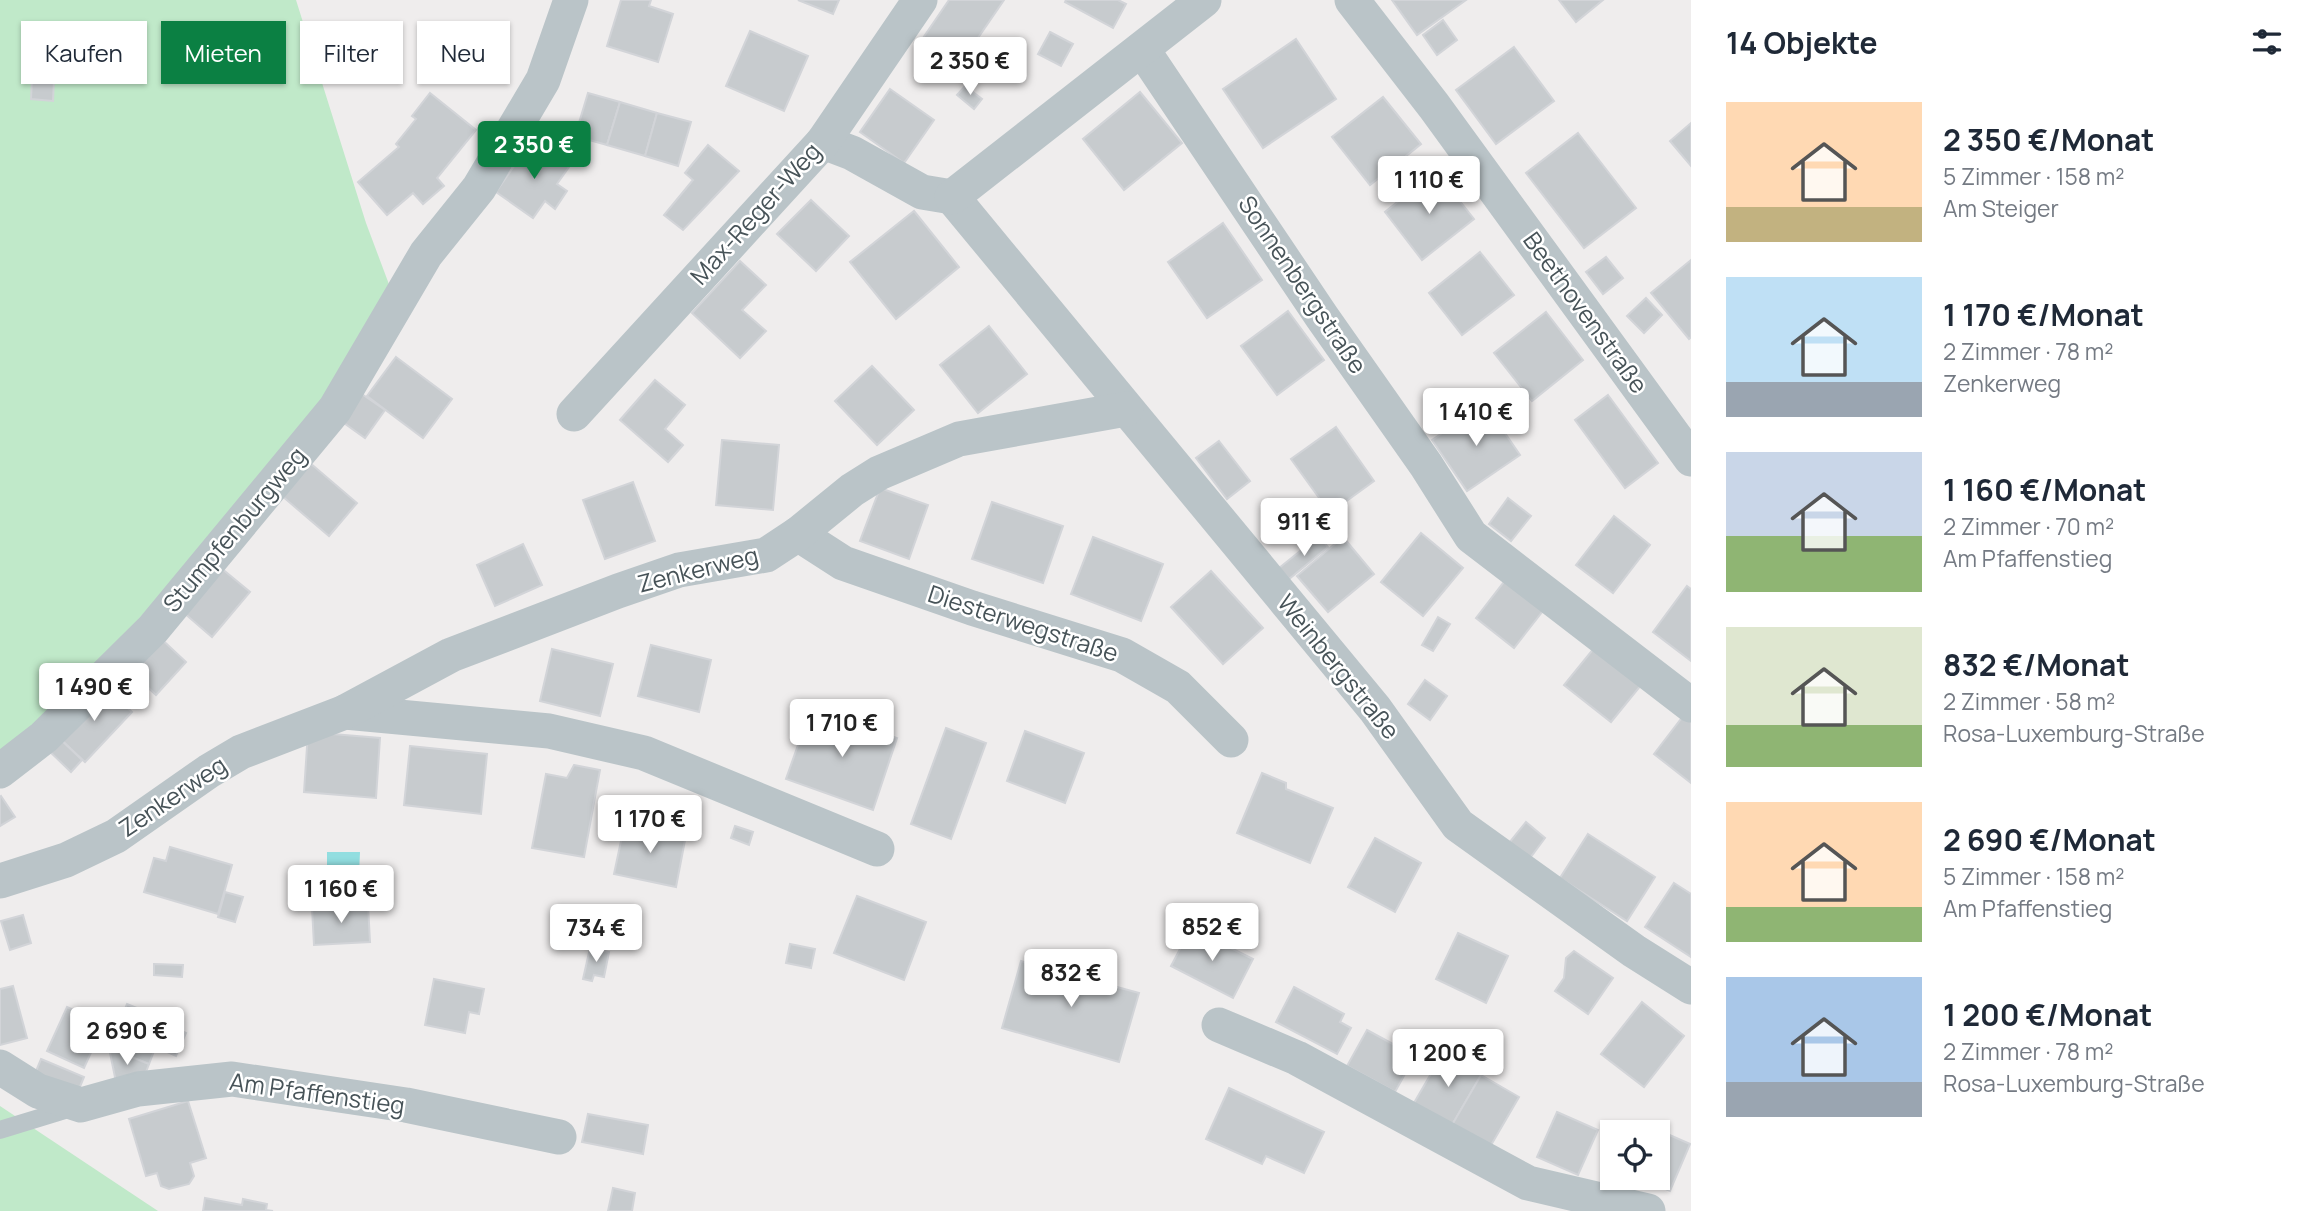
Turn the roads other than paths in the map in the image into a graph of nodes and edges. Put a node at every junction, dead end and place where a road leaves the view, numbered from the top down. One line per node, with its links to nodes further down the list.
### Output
1 (920, 0): 6 (street, Max-Reger-Weg)
2 (1204, 0): 5 (street)
3 (1352, 0): 10 (street, Beethovenstraße)
4 (568, 3): 15 (street, Stumpfenburgweg)
5 (1142, 49): 7 (street); 12 (street, Sonnenbergstraße)
6 (823, 142): 7 (street); 9 (street, Max-Reger-Weg)
7 (952, 197): 8 (street, Weinbergstraße)
8 (1126, 409): 11 (street, Zenkerweg); 18 (street, Weinbergstraße)
9 (574, 414)
10 (1691, 459)
11 (798, 534): 13 (street, Zenkerweg); 14 (street, Diesterwegstraße)
12 (1691, 705)
13 (345, 712): 16 (street, Zenkerweg); 17 (street, Zenkerweg)
14 (1231, 740)
15 (0, 771)
16 (877, 849)
17 (0, 881)
18 (1691, 987)
19 (1219, 1026): 24 (street)
20 (0, 1067): 21 (street)
21 (81, 1105): 22 (lane); 23 (street, Am Pfaffenstieg)
22 (0, 1130)
23 (559, 1137)
24 (1648, 1211)

